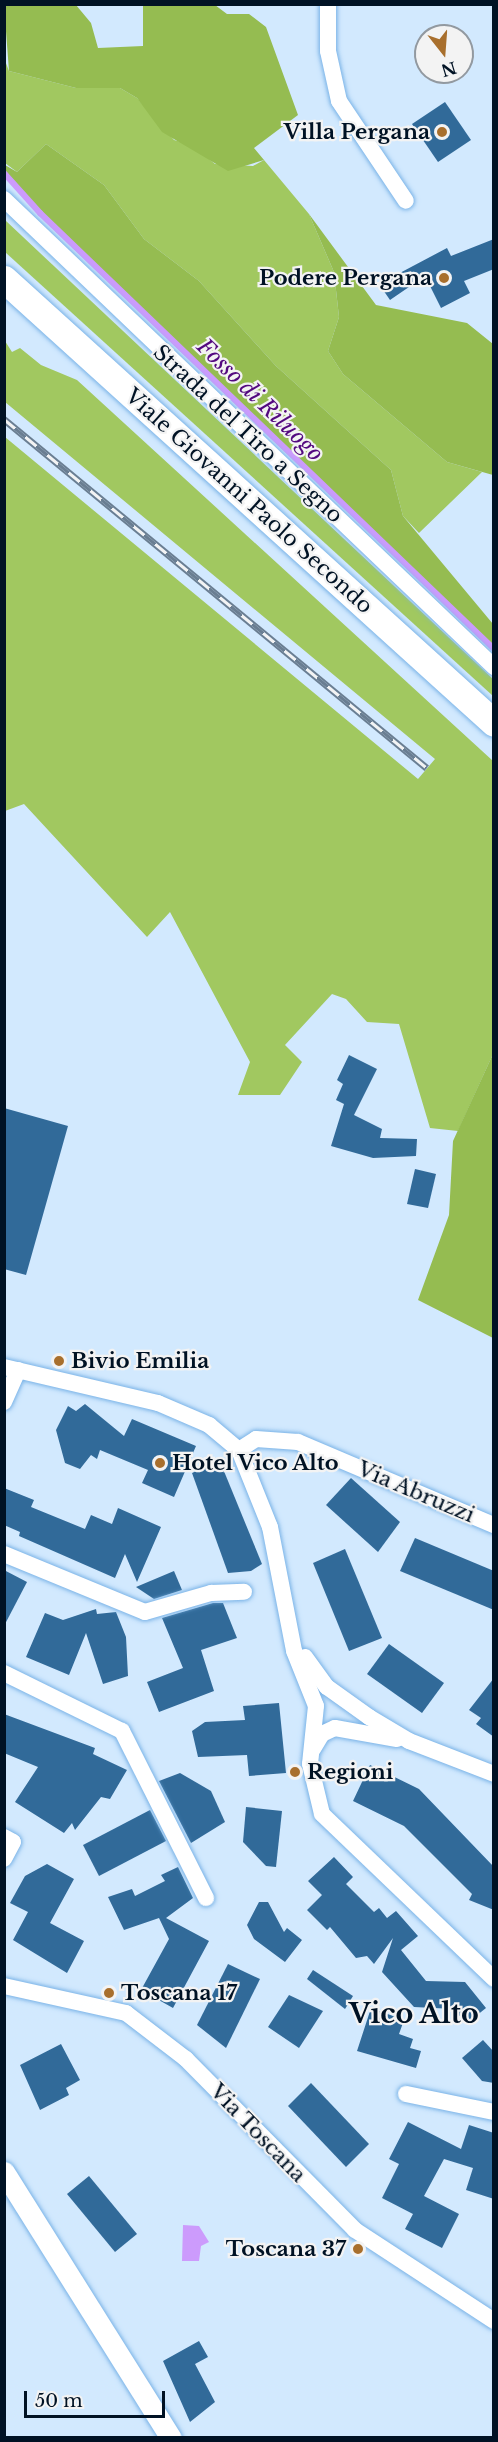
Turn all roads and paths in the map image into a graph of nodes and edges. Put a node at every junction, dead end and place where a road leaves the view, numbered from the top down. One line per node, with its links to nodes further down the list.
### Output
1 (328, 4): 3 (street)
2 (4, 199): 5 (street, Strada del Tiro a Segno)
3 (406, 201)
4 (4, 279): 6 (main road, Viale Giovanni Paolo Secondo)
5 (494, 667)
6 (494, 723)
7 (11, 1368): 8 (street); 9 (street)
8 (4, 1402)
9 (239, 1450): 10 (street, Via Abruzzi); 13 (street)
10 (494, 1525)
11 (4, 1554): 12 (street)
12 (244, 1592)
13 (291, 1623): 15 (street); 16 (street)
14 (4, 1673): 20 (street)
15 (409, 1741): 16 (street); 17 (street)
16 (312, 1750): 21 (street)
17 (494, 1774)
18 (4, 1837): 19 (street)
19 (4, 1859)
20 (206, 1898)
21 (494, 1979)
22 (4, 1986): 26 (street, Via Toscana)
23 (406, 2094): 24 (street)
24 (494, 2112)
25 (4, 2172): 27 (street)
26 (494, 2321)
27 (171, 2438)

